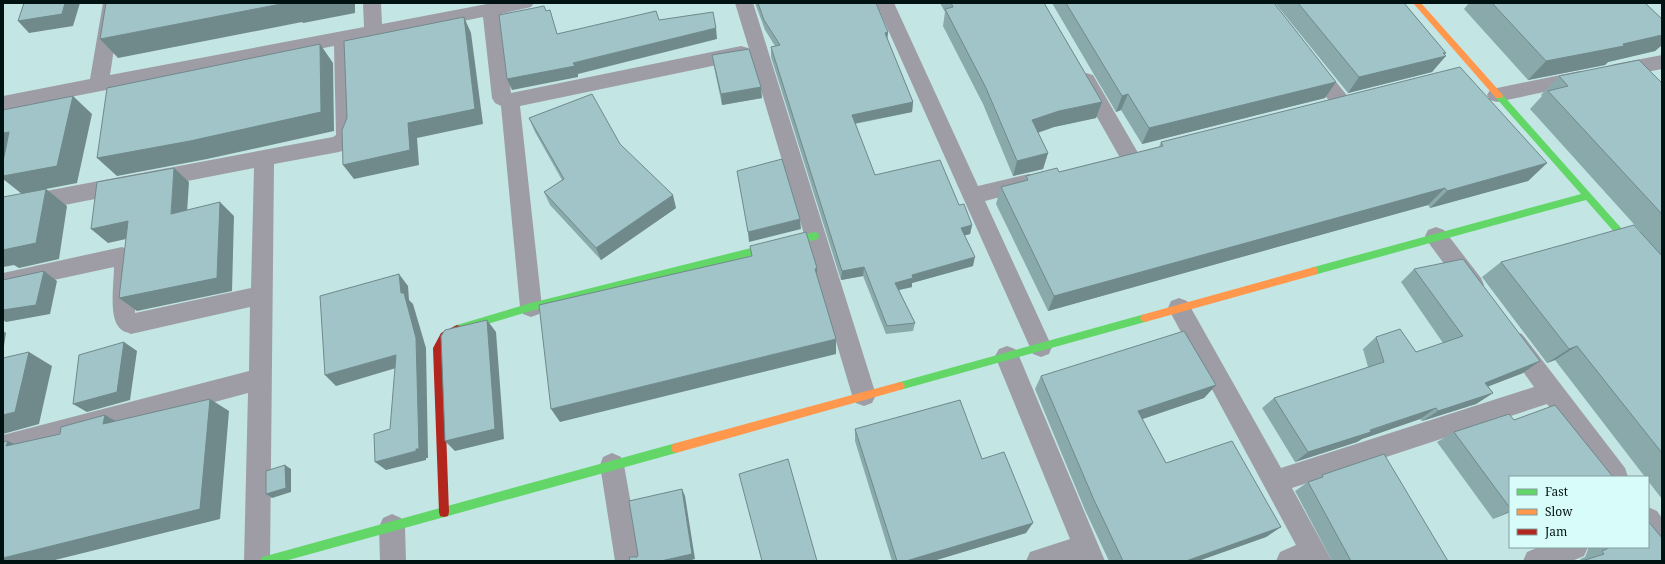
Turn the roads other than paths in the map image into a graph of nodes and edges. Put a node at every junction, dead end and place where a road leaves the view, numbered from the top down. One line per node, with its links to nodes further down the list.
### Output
1 (112, 3): 17 (street)
2 (372, 3): 8 (street)
3 (525, 3): 7 (street)
4 (744, 3): 10 (street)
5 (885, 3): 26 (street)
6 (1417, 3): 14 (street)
7 (491, 10): 8 (street); 20 (street)
8 (373, 32): 9 (street)
9 (343, 38): 17 (street); 24 (street)
10 (758, 49): 20 (street); 29 (street)
11 (1302, 53): 22 (street)
12 (1662, 62): 15 (street)
13 (1076, 63): 23 (street)
14 (1475, 70): 16 (street); 19 (street)
15 (1624, 70): 18 (street); 19 (street)
16 (1452, 76)
17 (99, 85): 21 (street)
18 (1640, 86)
19 (1497, 95): 27 (street)
20 (510, 101): 35 (street)
21 (3, 104)
22 (1341, 104)
23 (1130, 157)
24 (264, 158): 28 (street); 33 (street)
25 (1048, 177): 26 (street)
26 (973, 196): 38 (street)
27 (1586, 196): 30 (street); 31 (street)
28 (3, 208)
29 (815, 236): 35 (street); 42 (street)
30 (1436, 236): 34 (street); 36 (street)
31 (1662, 280)
32 (3, 282): 33 (street)
33 (262, 295): 40 (street)
34 (1487, 305)
35 (531, 307): 47 (street)
36 (1179, 308): 38 (street); 46 (street)
37 (1501, 323): 41 (street)
38 (1041, 347): 39 (street)
39 (1007, 356): 42 (street); 52 (street)
40 (260, 379): 43 (street); 54 (street)
41 (1552, 392): 45 (street); 46 (street)
42 (864, 395): 44 (street)
43 (3, 447)
44 (612, 465): 47 (street); 57 (street)
45 (1615, 476)
46 (1275, 482): 53 (street)
47 (444, 512): 49 (street)
48 (1649, 522): 50 (street)
49 (392, 527): 55 (street); 56 (street)
50 (1662, 539)
51 (1572, 548): 60 (street)
52 (1090, 554): 58 (street)
53 (1316, 556): 59 (street)
54 (257, 561)
55 (266, 561)
56 (393, 561)
57 (628, 561)
58 (1039, 561)
59 (1289, 561)
60 (1536, 561)

